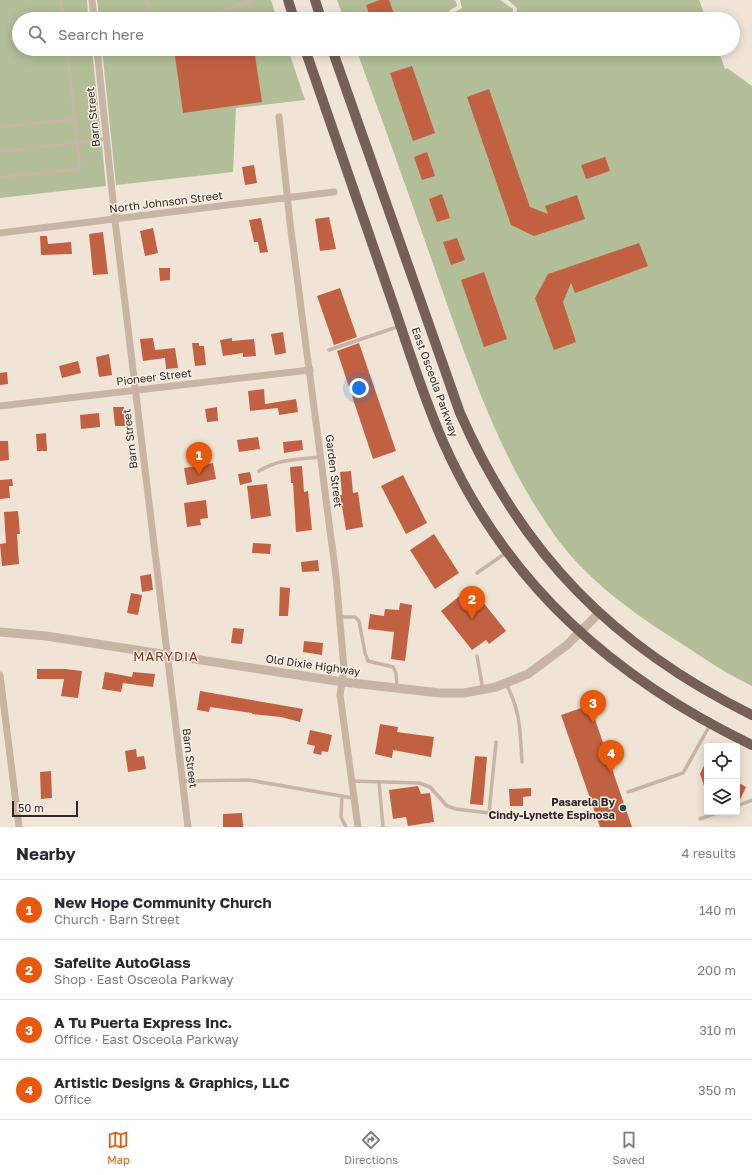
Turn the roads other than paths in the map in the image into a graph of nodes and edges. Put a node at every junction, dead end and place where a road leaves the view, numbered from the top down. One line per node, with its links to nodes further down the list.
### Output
1 (61, 0): 7 (lane)
2 (92, 0): 8 (street)
3 (146, 0): 9 (lane)
4 (288, 0): 11 (main road)
5 (315, 0): 12 (main road)
6 (250, 1): 10 (lane)
7 (62, 12)
8 (93, 12)
9 (150, 12)
10 (221, 12)
11 (292, 12)
12 (319, 12)
13 (68, 56): 18 (lane)
14 (98, 56): 20 (street, Barn Street)
15 (307, 56): 28 (main road, East Osceola Parkway)
16 (334, 56): 37 (main road, East Osceola Parkway)
17 (279, 117): 25 (street, Garden Street)
18 (75, 119): 19 (lane); 21 (lane)
19 (0, 127)
20 (106, 139): 21 (lane); 26 (street, Barn Street)
21 (78, 142): 22 (lane); 23 (lane)
22 (0, 152)
23 (0, 177)
24 (334, 192): 25 (street, North Johnson Street)
25 (288, 197): 26 (street, North Johnson Street); 30 (street, Garden Street)
26 (114, 220): 27 (street, North Johnson Street); 31 (street, Barn Street)
27 (0, 233)
28 (401, 325): 29 (lane); 35 (main road, East Osceola Parkway)
29 (329, 350)
30 (310, 370): 31 (street, Pioneer Street); 33 (street, Garden Street)
31 (135, 390): 32 (street, Pioneer Street); 41 (street, Barn Street)
32 (0, 406)
33 (321, 456): 34 (lane); 38 (street, Garden Street)
34 (259, 471)
35 (508, 552): 36 (lane); 40 (main road, East Osceola Parkway)
36 (477, 573)
37 (599, 614): 40 (street, Old Dixie Highway); 48 (main road, East Osceola Parkway)
38 (340, 617): 44 (street, Garden Street); 46 (lane)
39 (0, 632): 41 (street, Old Dixie Highway)
40 (580, 633): 45 (street, Old Dixie Highway); 49 (main road, East Osceola Parkway)
41 (166, 656): 44 (street, Old Dixie Highway); 53 (street, Barn Street)
42 (477, 656): 47 (lane)
43 (0, 675): 63 (street)
44 (342, 682): 46 (street, Old Dixie Highway); 54 (street, Garden Street)
45 (506, 684): 47 (street, Old Dixie Highway); 52 (lane)
46 (397, 688): 47 (street, Old Dixie Highway)
47 (483, 691)
48 (752, 715)
49 (710, 725): 51 (main road, East Osceola Parkway); 56 (lane)
50 (496, 742): 55 (lane)
51 (752, 745)
52 (522, 762)
53 (182, 781): 57 (lane); 64 (street, Barn Street)
54 (352, 781): 55 (lane); 58 (street, Garden Street)
55 (379, 782): 67 (lane)
56 (628, 792)
57 (342, 796): 58 (lane); 65 (lane)
58 (354, 798): 66 (street, Garden Street)
59 (752, 800): 60 (lane)
60 (740, 805)
61 (711, 815): 62 (lane)
62 (700, 819)
63 (19, 827)
64 (188, 827)
65 (346, 827)
66 (358, 827)
67 (382, 827)

